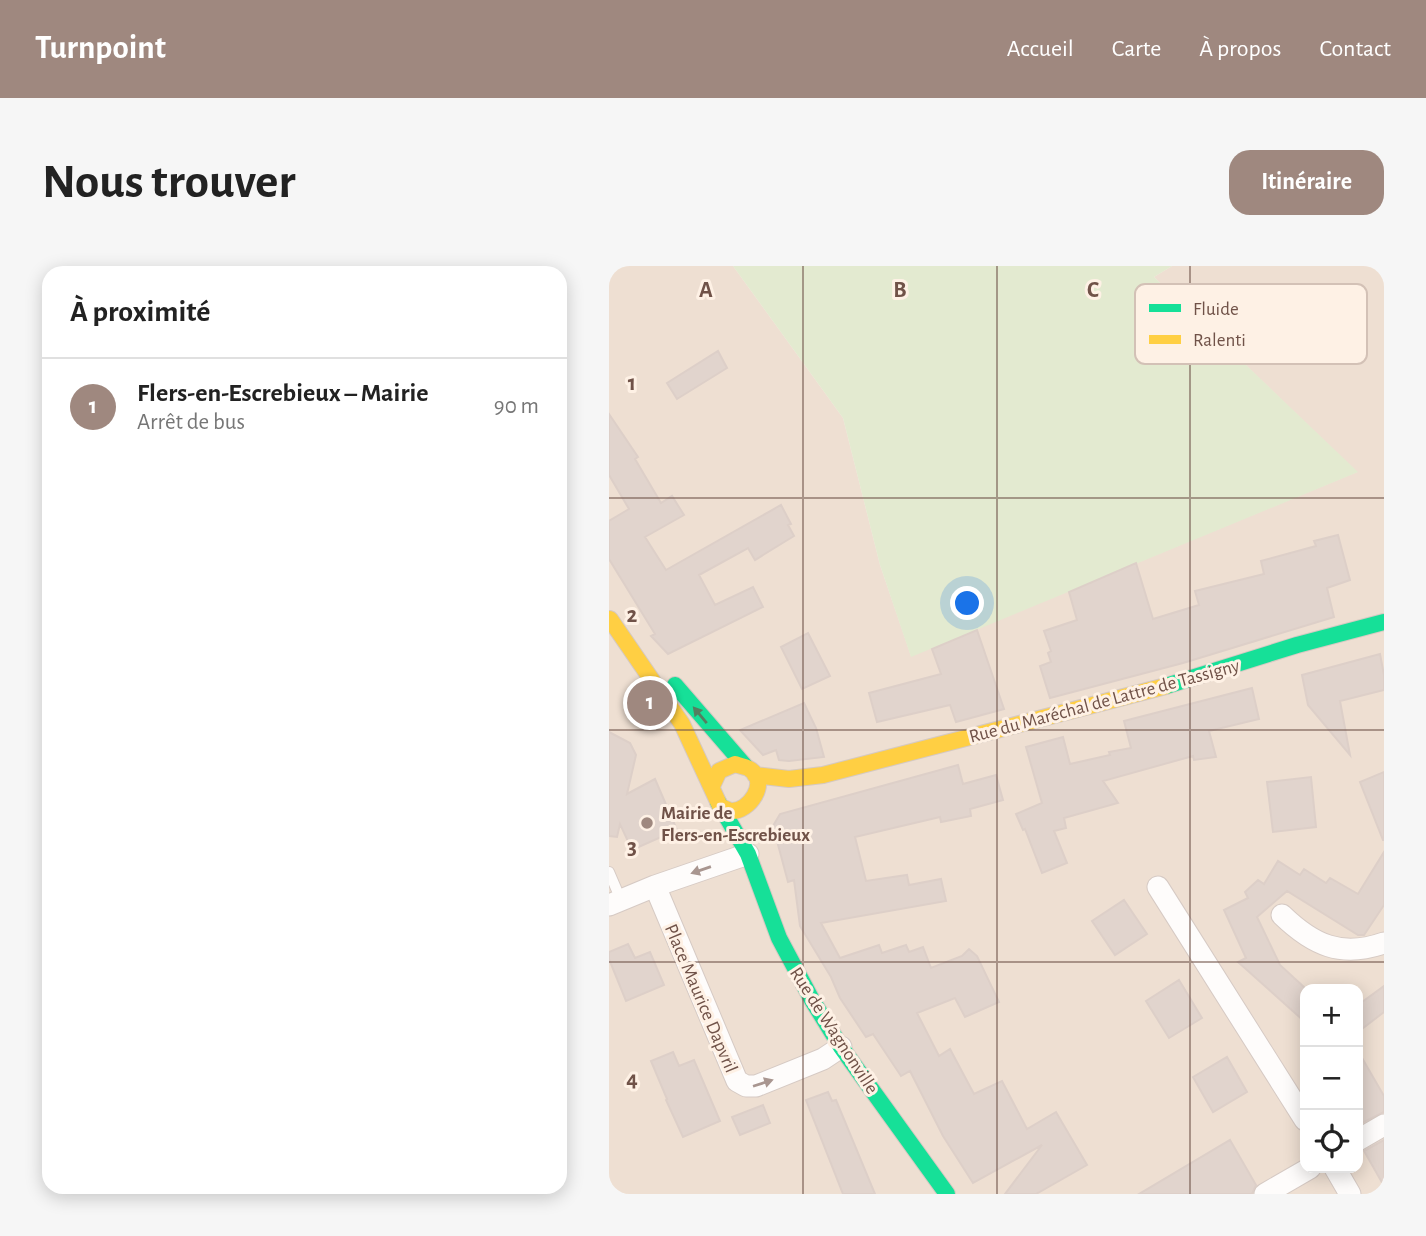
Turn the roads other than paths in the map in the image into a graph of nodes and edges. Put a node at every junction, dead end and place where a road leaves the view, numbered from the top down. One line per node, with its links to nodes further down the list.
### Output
1 (610, 618): 3 (street, one-way to 1); 5 (street)
2 (1384, 622): 4 (street, Rue du Maréchal de Lattre de Tassigny)
3 (750, 771): 4 (street, Rue du Maréchal de Lattre de Tassigny); 5 (street); 7 (street)
4 (823, 775): 7 (street, Rue du Maréchal de Lattre de Tassigny)
5 (712, 786): 6 (street)
6 (718, 802): 7 (street); 8 (street, Rue de Wagnonville)
7 (751, 803): 8 (street, Rue de Wagnonville)
8 (748, 853): 10 (street, one-way to 10); 15 (street, Rue de Wagnonville)
9 (609, 872): 12 (lane)
10 (655, 886): 12 (street); 15 (street, Place Maurice Dapvril, one-way to 15)
11 (1158, 887): 16 (street)
12 (615, 903)
13 (1282, 915): 14 (street)
14 (1384, 943)
15 (841, 1047): 21 (street, Rue de Wagnonville)
16 (1300, 1112)
17 (1384, 1125): 18 (street)
18 (1363, 1137)
19 (1301, 1173): 22 (street)
20 (1338, 1173): 23 (street)
21 (947, 1194)
22 (1265, 1194)
23 (1350, 1194)

